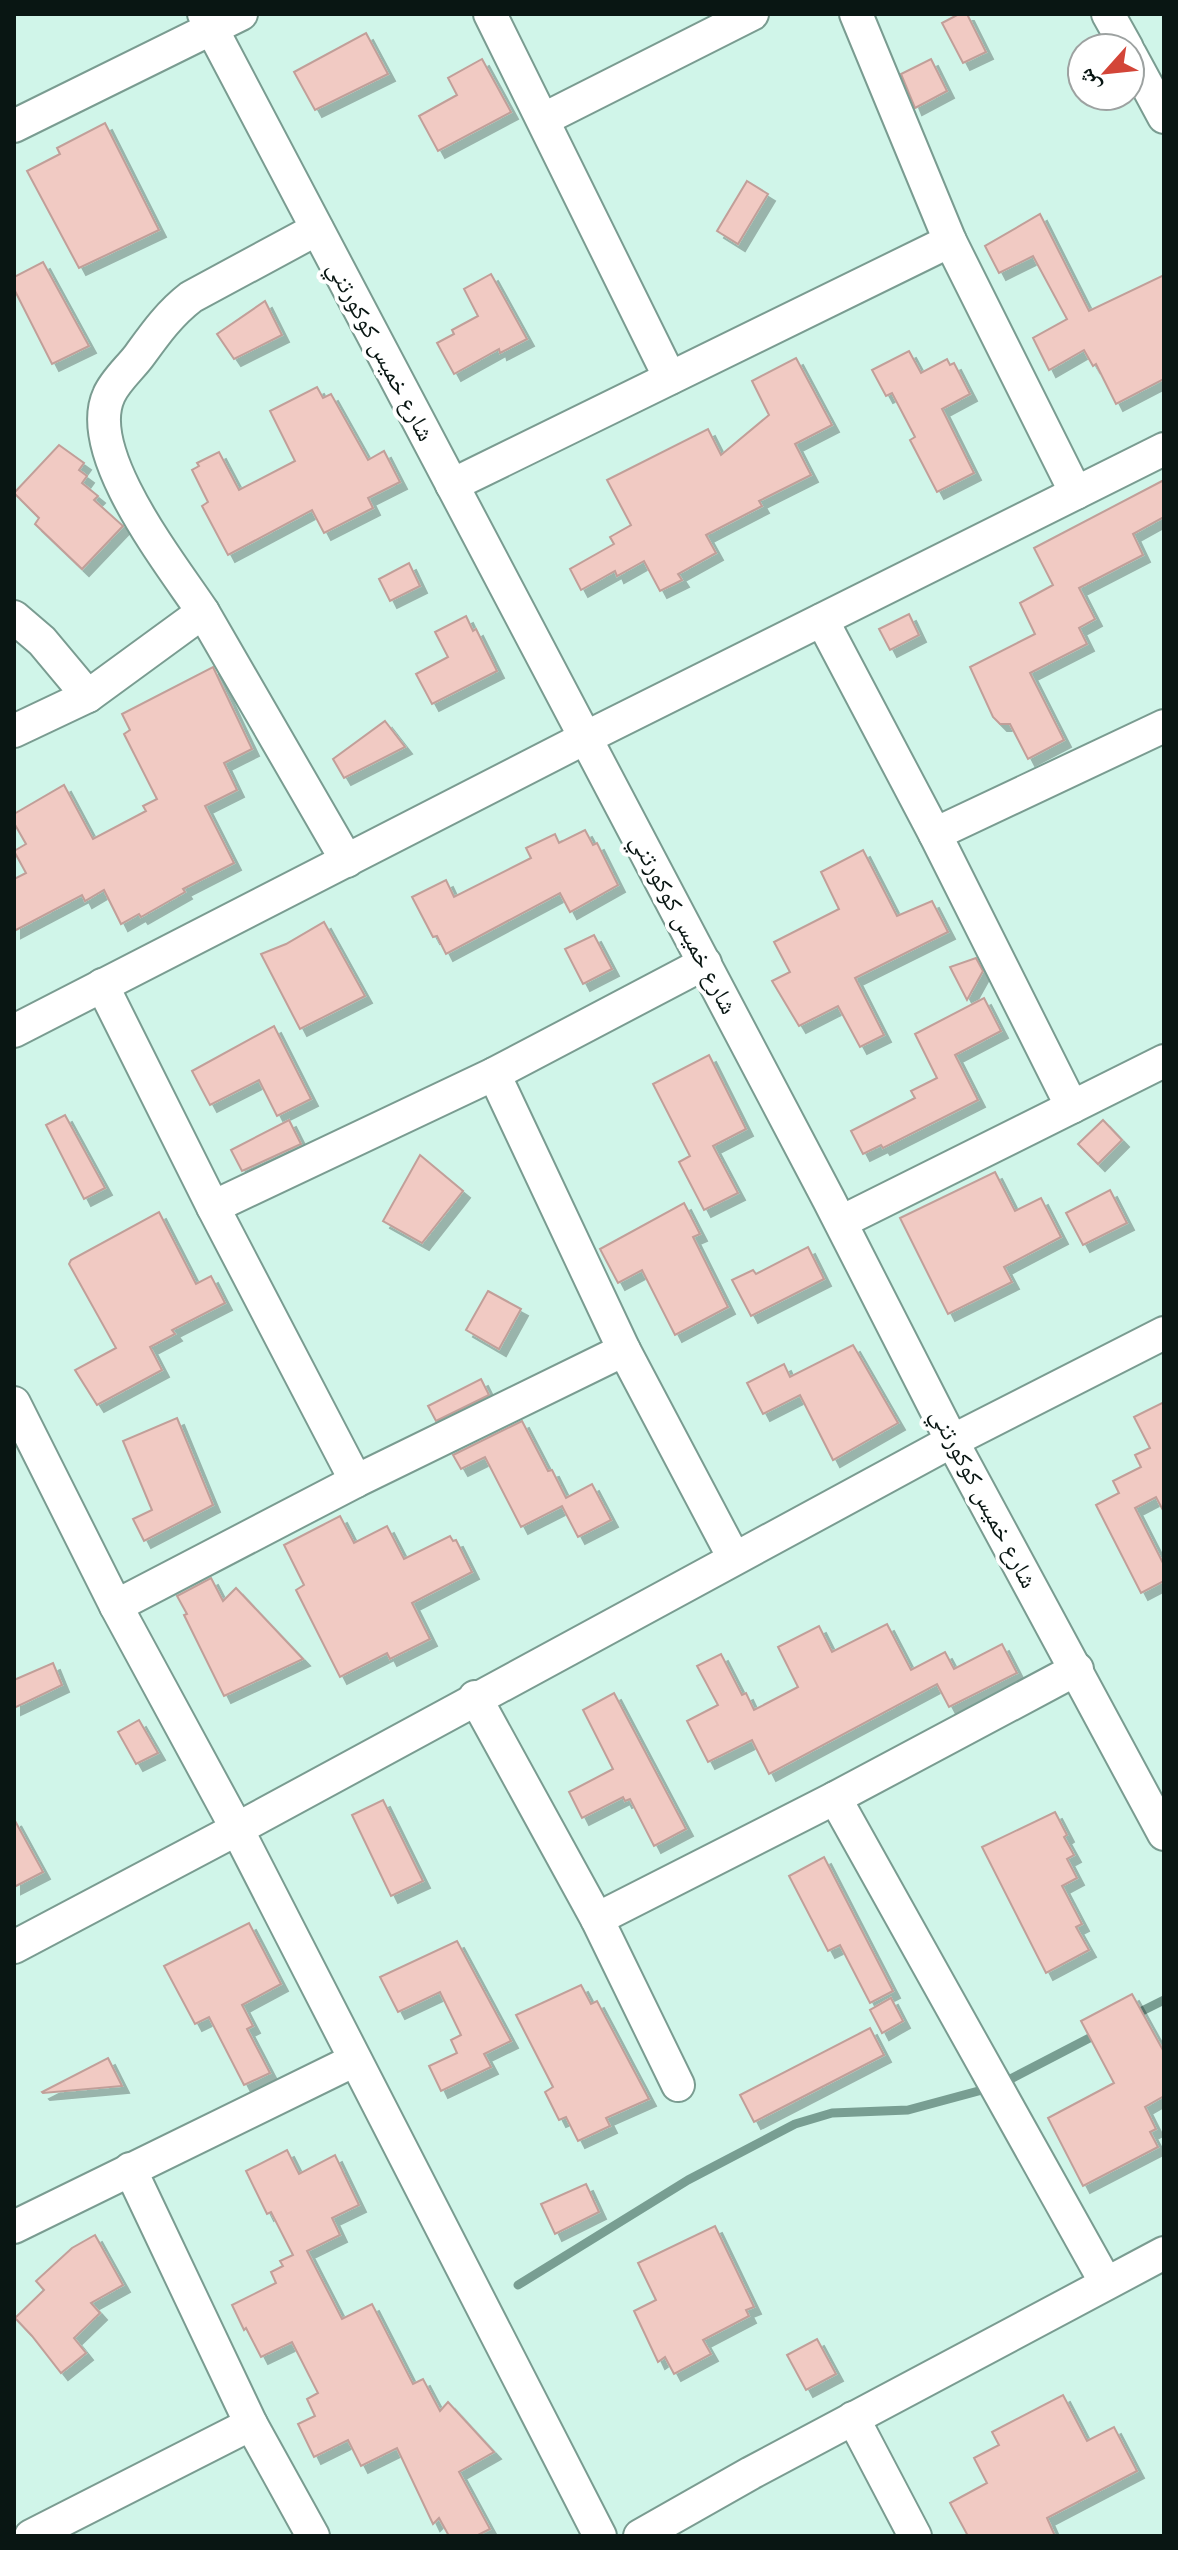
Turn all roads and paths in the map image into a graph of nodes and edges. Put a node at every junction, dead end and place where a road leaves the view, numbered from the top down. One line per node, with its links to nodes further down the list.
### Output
1 (241, 14): 6 (street)
2 (490, 14): 10 (street)
3 (752, 14): 10 (street)
4 (856, 14): 13 (street)
5 (1108, 14): 7 (street)
6 (207, 21): 11 (street); 12 (street, شارع خميس كوكورتني)
7 (1118, 32)
8 (1146, 84): 9 (street)
9 (1164, 117)
10 (544, 119): 14 (street)
11 (14, 126)
12 (317, 229): 16 (street, شارع خميس كوكورتني); 18 (street)
13 (950, 241): 14 (street); 17 (street)
14 (670, 378): 16 (street)
15 (1164, 449): 17 (street)
16 (452, 485): 24 (street, شارع خميس كوكورتني)
17 (1076, 493): 20 (street)
18 (203, 612): 21 (street); 26 (street)
19 (14, 617): 21 (street)
20 (822, 620): 24 (street); 25 (street)
21 (88, 696): 23 (street)
22 (1164, 726): 25 (street)
23 (14, 731)
24 (585, 738): 26 (street); 27 (street, شارع خميس كوكورتني)
25 (935, 834): 32 (street)
26 (347, 861): 28 (street)
27 (705, 963): 31 (street); 34 (street, شارع خميس كوكورتني)
28 (102, 985): 29 (street); 33 (street)
29 (14, 1031)
30 (1164, 1061): 32 (street)
31 (494, 1074): 33 (street); 36 (street)
32 (1072, 1107): 34 (street)
33 (213, 1207): 39 (street)
34 (841, 1222): 38 (street, شارع خميس كوكورتني)
35 (1164, 1333): 38 (street)
36 (624, 1350): 39 (street); 40 (street)
37 (14, 1403): 41 (street)
38 (952, 1441): 40 (street); 42 (street, شارع خميس كوكورتني)
39 (356, 1481): 41 (street)
40 (734, 1558): 43 (street)
41 (116, 1606): 45 (street)
42 (1077, 1669): 44 (street); 46 (street, شارع خميس كوكورتني)
43 (475, 1697): 45 (street); 47 (street)
44 (835, 1798): 47 (street); 54 (street)
45 (237, 1829): 48 (street); 49 (street)
46 (1164, 1834)
47 (597, 1919): 50 (street)
48 (16, 1942)
49 (355, 2060): 51 (street); 59 (street)
50 (678, 2085)
51 (130, 2169): 52 (street); 56 (street)
52 (14, 2227)
53 (1164, 2253): 54 (street)
54 (1106, 2283): 55 (street)
55 (853, 2418): 60 (street); 61 (street)
56 (251, 2424): 57 (street); 58 (street)
57 (31, 2536)
58 (313, 2536)
59 (600, 2536)
60 (640, 2536)
61 (915, 2536)

